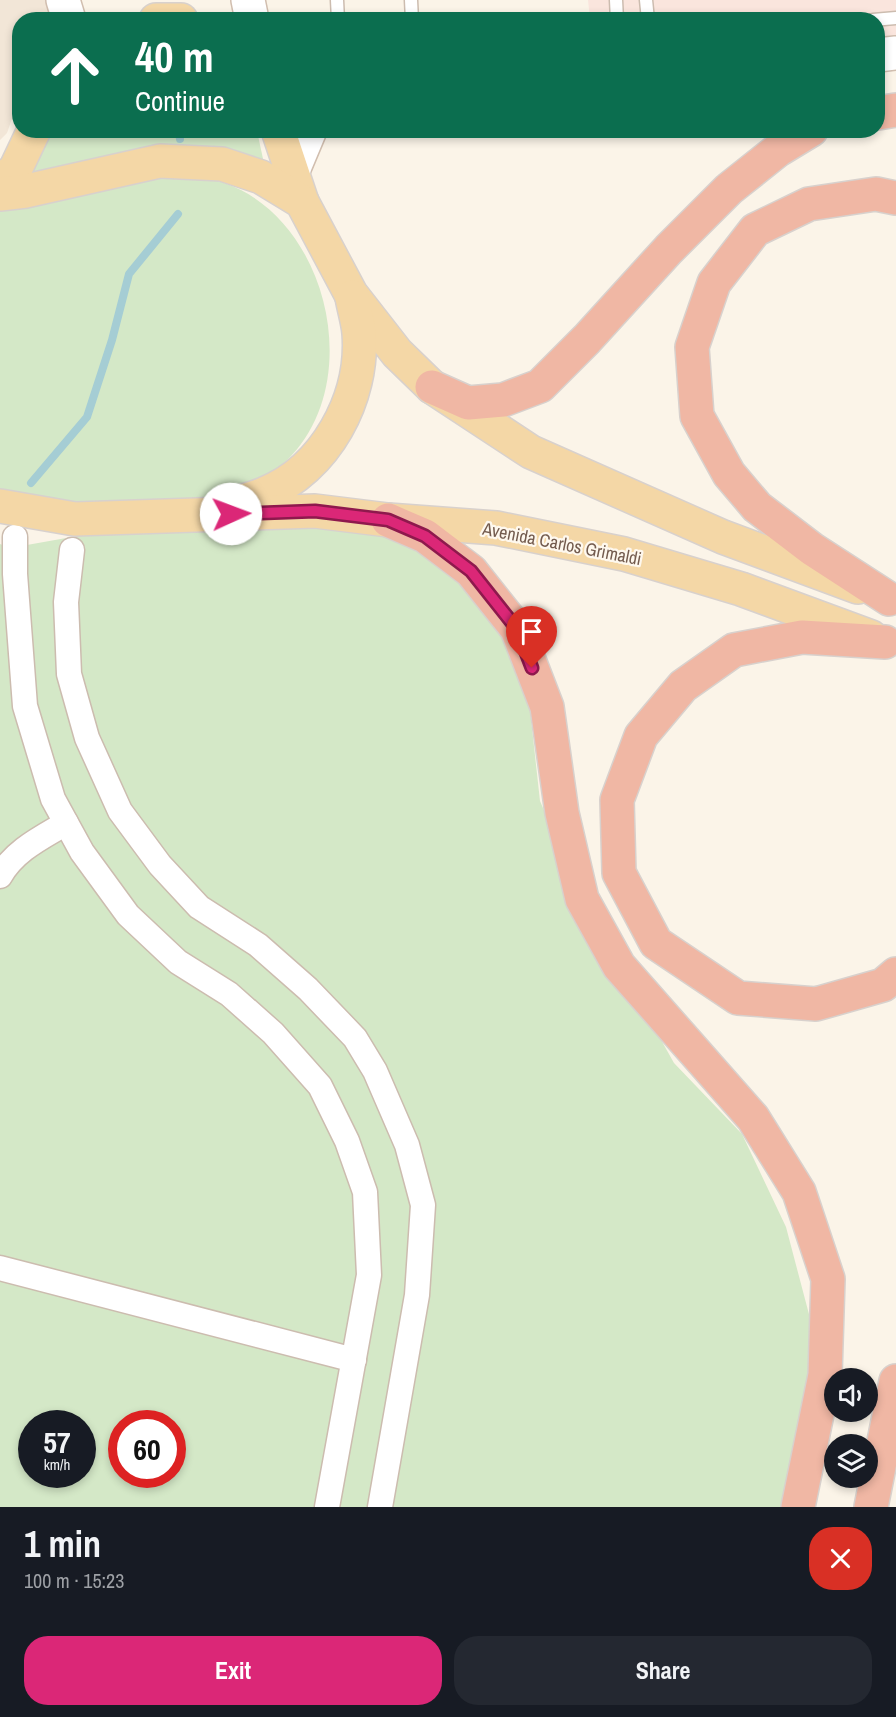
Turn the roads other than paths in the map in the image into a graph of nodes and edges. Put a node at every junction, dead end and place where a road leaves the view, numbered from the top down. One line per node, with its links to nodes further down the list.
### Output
1 (30, 138): 5 (main road)
2 (281, 138): 6 (main road)
3 (308, 138): 6 (street)
4 (798, 138): 10 (highway)
5 (0, 181)
6 (297, 188): 7 (main road); 9 (main road)
7 (0, 194)
8 (896, 198): 16 (highway)
9 (351, 294): 10 (main road); 12 (main road)
10 (432, 387): 16 (main road)
11 (0, 506): 12 (main road, Avenida Carlos Grimaldi)
12 (190, 516): 13 (main road, Avenida Carlos Grimaldi)
13 (388, 520): 17 (main road, Avenida Carlos Grimaldi); 26 (highway)
14 (15, 537): 18 (street)
15 (72, 550): 25 (street)
16 (892, 600)
17 (891, 645): 20 (highway)
18 (66, 823): 19 (street); 22 (street)
19 (0, 876)
20 (896, 974)
21 (0, 1268): 22 (street)
22 (354, 1360): 24 (street)
23 (896, 1381): 27 (highway)
24 (327, 1507)
25 (380, 1507)
26 (798, 1507)
27 (871, 1507)

